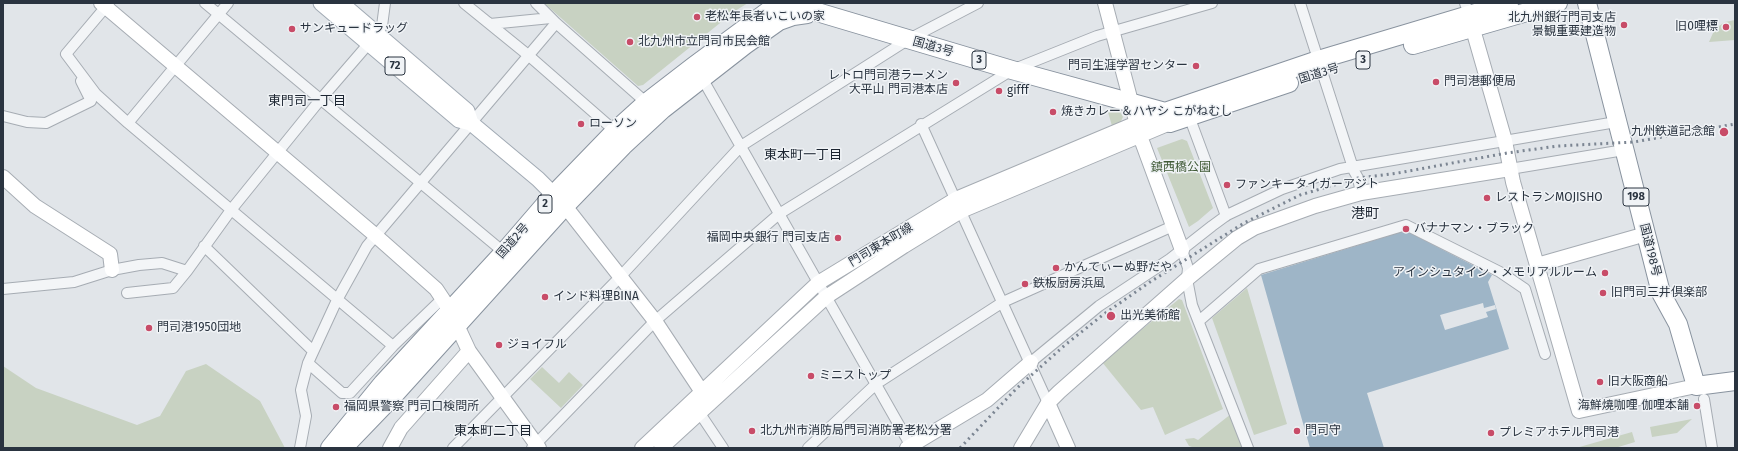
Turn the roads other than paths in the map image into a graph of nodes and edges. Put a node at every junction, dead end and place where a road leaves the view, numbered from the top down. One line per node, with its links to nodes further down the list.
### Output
1 (205, 3): 17 (street)
2 (228, 3): 17 (street)
3 (321, 3): 22 (main road, 72)
4 (341, 3): 22 (main road, 72)
5 (386, 3): 22 (street)
6 (464, 3): 20 (street)
7 (536, 3): 19 (street)
8 (978, 3): 23 (street)
9 (1105, 3): 21 (street)
10 (1212, 3): 21 (street)
11 (1300, 3): 26 (street)
12 (1509, 3): 18 (highway, 国道3号 / 3)
13 (1558, 3): 18 (highway, 国道3号 / 3)
14 (1587, 3): 37 (highway, 国道198号 / 198)
15 (105, 4): 25 (street); 28 (street)
16 (787, 9): 23 (highway, 国道3号 / 3); 29 (highway, 国道2号 / 2); 32 (highway, 国道2号 / 2)
17 (218, 14): 25 (street); 30 (street)
18 (1469, 15): 26 (highway, 国道3号 / 3); 44 (street)
19 (554, 21): 20 (street); 24 (street); 32 (street)
20 (490, 24): 24 (street)
21 (1113, 32): 27 (street); 31 (street)
22 (373, 39): 30 (street); 39 (main road, 72)
23 (909, 39): 27 (highway, 国道3号 / 3); 45 (street)
24 (528, 55): 39 (street); 43 (street)
25 (177, 66): 38 (street); 47 (street)
26 (1320, 66): 35 (highway, 国道3号 / 3); 36 (highway, 国道3号 / 3); 48 (street)
27 (1012, 70): 31 (highway, 国道3号 / 3); 41 (street)
28 (80, 71): 34 (street); 38 (street)
29 (702, 78): 33 (highway, 国道2号 / 2); 45 (street)
30 (320, 100): 47 (street); 51 (street)
31 (1131, 101): 36 (highway, 国道3号 / 3); 42 (street)
32 (646, 103): 33 (street); 40 (street); 43 (highway, 国道2号 / 2)
33 (663, 110): 40 (highway, 国道2号 / 2)
34 (3, 116)
35 (1189, 116): 36 (highway, 国道3号 / 3); 57 (street)
36 (1163, 117): 42 (street, 門司東本町線)
37 (1616, 122): 44 (street); 46 (highway, 国道198号 / 198)
38 (128, 123): 55 (street)
39 (471, 123): 51 (street); 53 (main road, 72)
40 (648, 123): 53 (highway, 国道2号 / 2)
41 (921, 124): 54 (street); 56 (street)
42 (1139, 129): 54 (street, 門司東本町線); 58 (street)
43 (615, 131): 53 (highway, 国道2号 / 2)
44 (1505, 141): 48 (street); 49 (street)
45 (740, 146): 56 (street); 67 (street)
46 (1624, 150): 49 (street); 59 (highway, 国道198号 / 198)
47 (278, 152): 55 (street); 60 (street)
48 (1353, 167): 52 (street); 57 (street)
49 (1510, 169): 52 (street); 64 (street)
50 (3, 177): 65 (street)
51 (419, 183): 60 (street); 63 (street)
52 (1361, 193): 68 (street)
53 (559, 200): 63 (highway, 国道2号 / 2); 67 (street)
54 (958, 205): 69 (street, 門司東本町線); 72 (street, 門司東本町線); 74 (street)
55 (231, 210): 61 (street); 73 (street)
56 (779, 214): 69 (street); 76 (street)
57 (1226, 216): 62 (street)
58 (1173, 226): 62 (street); 74 (street)
59 (1646, 234): 64 (street); 87 (highway, 国道198号 / 198)
60 (375, 235): 73 (street); 75 (street)
61 (204, 246): 66 (street); 79 (street)
62 (1182, 250): 68 (street); 82 (street)
63 (510, 257): 75 (highway, 国道2号 / 2)
64 (1537, 265): 87 (street)
65 (112, 270): 66 (street); 70 (street)
66 (187, 271): 71 (street)
67 (620, 277): 76 (street); 88 (street)
68 (1187, 279): 77 (street); 89 (street)
69 (818, 283): 72 (street); 86 (street, 門司東本町線)
70 (3, 289)
71 (128, 293)
72 (826, 297): 85 (street); 90 (street, 門司東本町線)
73 (337, 300): 78 (street); 79 (street)
74 (1003, 302): 82 (street); 85 (street)
75 (450, 311): 78 (street); 80 (street); 94 (highway, 国道2号 / 2); 95 (highway, 国道2号 / 2)
76 (656, 321): 86 (street); 91 (street)
77 (1199, 321): 81 (street); 104 (street)
78 (393, 346): 83 (street)
79 (313, 351): 83 (street)
80 (469, 351): 88 (street); 96 (street)
81 (1545, 354)
82 (1031, 362): 89 (street); 92 (street)
83 (308, 363): 93 (street)
84 (1735, 381): 87 (highway)
85 (876, 384): 92 (street); 101 (street)
86 (702, 392): 90 (street); 98 (street, 門司東本町線)
87 (1700, 393): 105 (street)
88 (504, 398): 91 (street); 97 (street)
89 (1048, 403): 102 (street); 103 (street)
90 (699, 412): 99 (street, 門司東本町線); 100 (street)
91 (536, 446)
92 (909, 447)
93 (300, 448)
94 (330, 448)
95 (343, 448)
96 (390, 448)
97 (453, 448)
98 (642, 448)
99 (661, 448)
100 (723, 448)
101 (808, 448)
102 (1021, 448)
103 (1068, 448)
104 (1248, 448)
105 (1712, 448)

